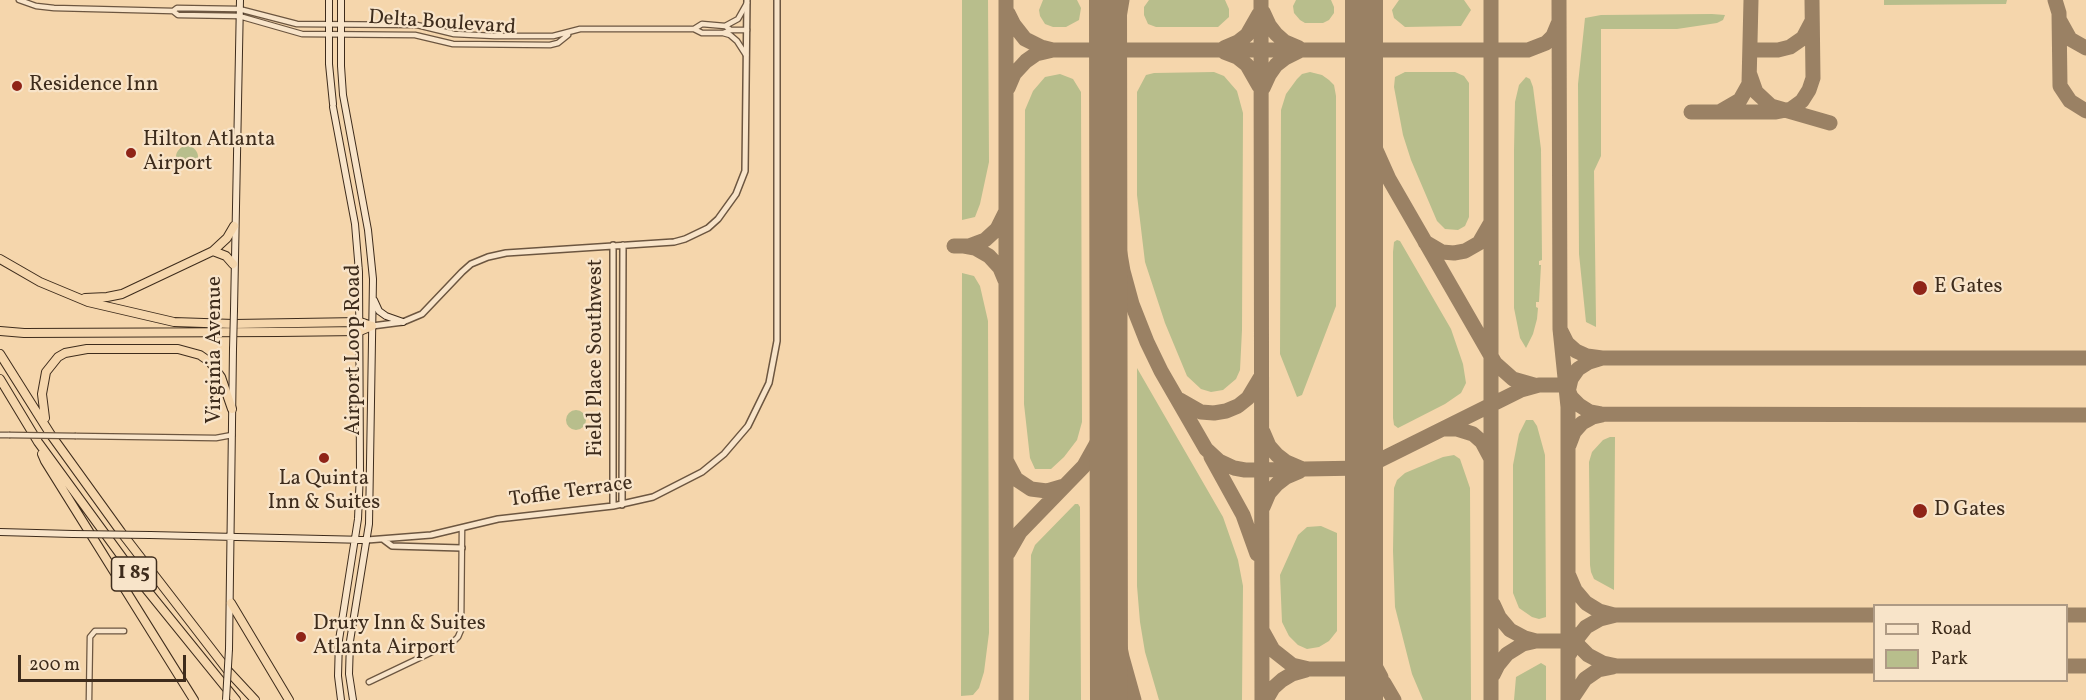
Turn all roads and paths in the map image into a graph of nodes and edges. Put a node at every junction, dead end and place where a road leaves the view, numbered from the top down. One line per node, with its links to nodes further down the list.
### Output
1 (19, 0): 7 (street)
2 (240, 0): 7 (main road, Virginia Avenue)
3 (329, 0): 8 (main road, Airport Loop Road)
4 (341, 0): 9 (main road, Airport Loop Road)
5 (777, 0): 44 (street, Toffie Terrace)
6 (747, 2): 10 (street); 13 (street)
7 (239, 13): 8 (street, Delta Boulevard); 16 (street, Delta Boulevard); 19 (main road, Virginia Avenue)
8 (328, 25): 9 (street, Delta Boulevard); 16 (main road, Airport Loop Road)
9 (340, 25): 14 (street, Delta Boulevard); 17 (main road, Airport Loop Road)
10 (724, 26): 11 (street, Delta Boulevard); 12 (street, Delta Boulevard)
11 (694, 29): 14 (street, Delta Boulevard); 15 (street, Delta Boulevard)
12 (731, 30): 13 (street, Delta Boulevard); 15 (street, Delta Boulevard)
13 (747, 30): 18 (street)
14 (570, 33): 17 (street, Delta Boulevard)
15 (723, 33): 18 (street)
16 (328, 35): 17 (street, Delta Boulevard); 28 (main road, Airport Loop Road)
17 (340, 35): 25 (main road, Airport Loop Road)
18 (746, 57): 21 (street)
19 (234, 226): 22 (highway); 24 (main road, Virginia Avenue)
20 (613, 245): 21 (street); 27 (street); 32 (street, Field Place Southwest)
21 (623, 245): 31 (street, Field Place Southwest)
22 (213, 251): 24 (highway); 26 (highway)
23 (0, 259): 26 (highway)
24 (233, 264): 37 (main road, Virginia Avenue, bridge)
25 (373, 296): 27 (main road); 29 (main road, Airport Loop Road)
26 (76, 297): 28 (highway)
27 (403, 322): 29 (street)
28 (360, 326): 29 (highway); 30 (highway); 49 (main road, Airport Loop Road)
29 (372, 326): 50 (main road, Airport Loop Road)
30 (0, 331)
31 (623, 333): 32 (street); 36 (street, Field Place Southwest)
32 (613, 334): 35 (street, Field Place Southwest)
33 (0, 354): 38 (highway, I 85)
34 (0, 379): 41 (highway, I 85)
35 (614, 395): 36 (street); 42 (street, Field Place Southwest)
36 (622, 395): 43 (street, Field Place Southwest)
37 (232, 409): 38 (highway); 40 (main road, Virginia Avenue)
38 (46, 424): 60 (highway, I 85)
39 (0, 435): 40 (street, bridge)
40 (232, 435): 48 (main road, Virginia Avenue)
41 (38, 442): 57 (highway); 59 (highway, I 85)
42 (614, 443): 43 (street); 45 (street, Field Place Southwest)
43 (622, 443): 44 (street, Field Place Southwest)
44 (622, 505): 45 (street, Toffie Terrace)
45 (613, 506): 46 (street, Toffie Terrace)
46 (462, 528): 51 (street, Toffie Terrace); 52 (street)
47 (0, 532): 48 (main road, Toffie Terrace, bridge)
48 (231, 537): 49 (main road, Toffie Terrace); 53 (main road, Virginia Avenue)
49 (355, 540): 50 (main road, Toffie Terrace); 62 (main road, Airport Loop Road)
50 (367, 540): 51 (street, Toffie Terrace); 63 (main road, Airport Loop Road)
51 (384, 540): 52 (street)
52 (462, 548): 55 (street)
53 (231, 603): 58 (main road, Virginia Avenue, bridge); 61 (highway)
54 (124, 631): 56 (street)
55 (369, 682)
56 (89, 700)
57 (194, 700)
58 (226, 700)
59 (236, 700)
60 (255, 700)
61 (289, 700)
62 (341, 700)
63 (353, 700)

